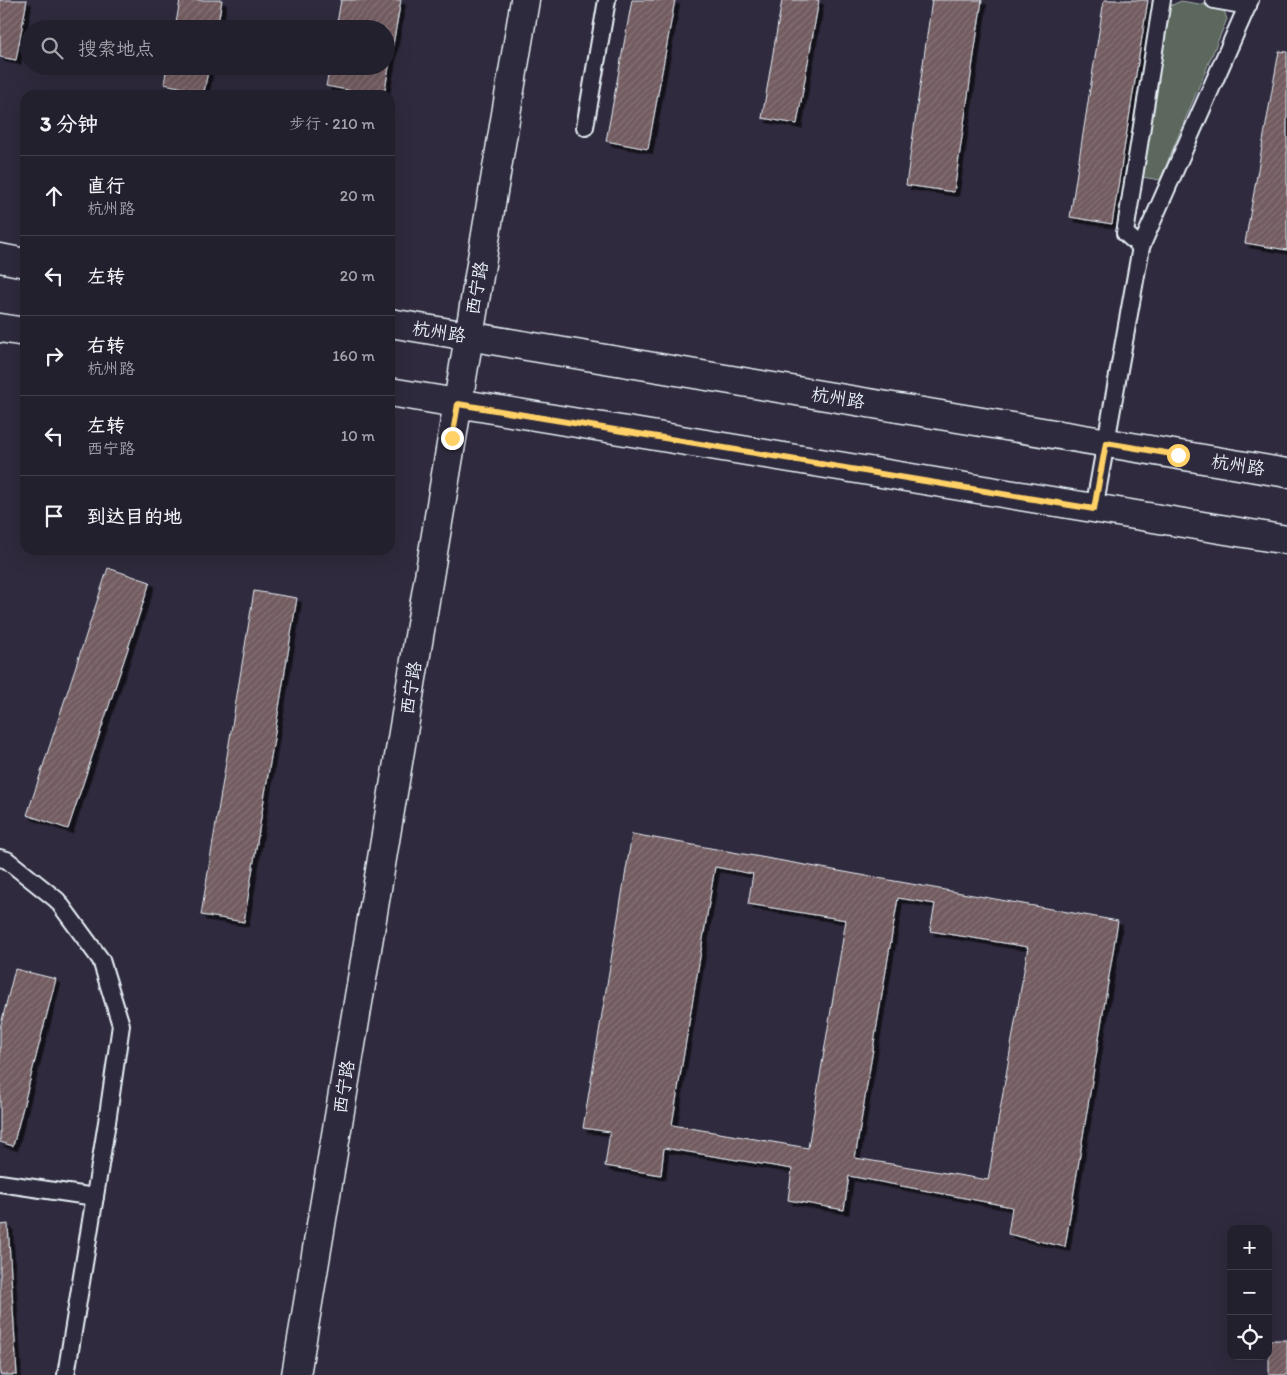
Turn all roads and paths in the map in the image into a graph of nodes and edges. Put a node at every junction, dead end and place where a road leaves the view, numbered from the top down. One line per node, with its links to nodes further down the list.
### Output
1 (525, 0): 13 (main road, 西宁路)
2 (607, 0): 6 (lane)
3 (1162, 0): 7 (lane)
4 (1214, 0): 5 (lane)
5 (1249, 3): 7 (lane)
6 (584, 127)
7 (1141, 247): 16 (lane)
8 (0, 258): 9 (main road)
9 (20, 262)
10 (395, 325): 13 (main road, 杭州路)
11 (0, 328): 12 (main road)
12 (20, 331)
13 (469, 337): 15 (main road, 西宁路); 16 (main road, 杭州路)
14 (395, 393): 15 (main road)
15 (458, 404): 18 (main road); 24 (main road, 西宁路)
16 (1106, 443): 17 (main road, 杭州路); 18 (lane)
17 (1287, 473)
18 (1094, 509): 19 (main road)
19 (1287, 540)
20 (0, 858): 22 (lane)
21 (0, 1182): 22 (lane)
22 (95, 1197): 23 (lane)
23 (66, 1375)
24 (296, 1375)

